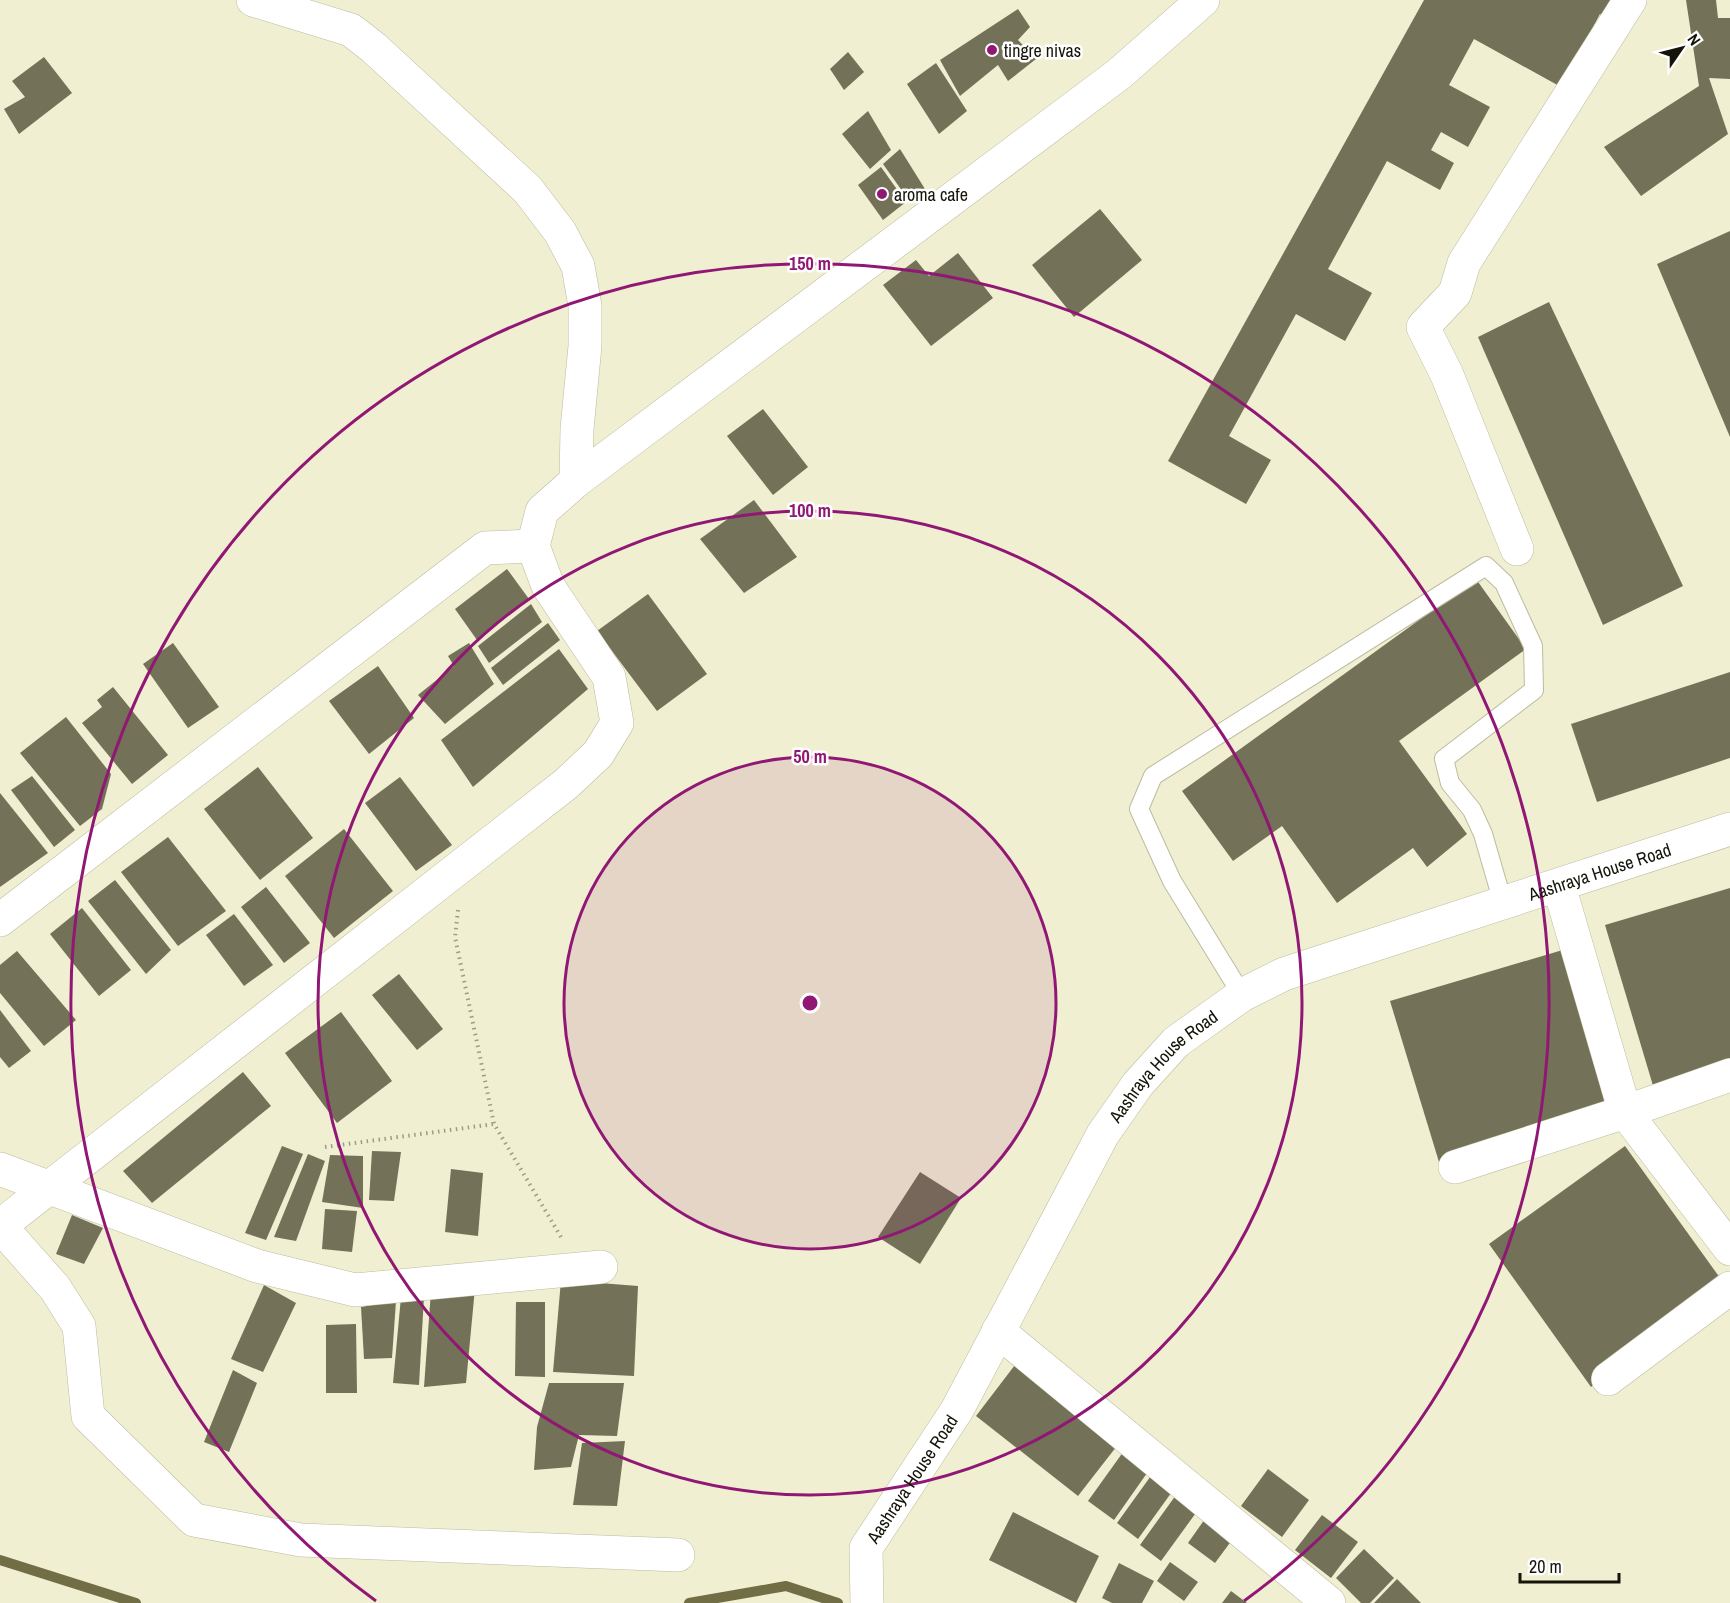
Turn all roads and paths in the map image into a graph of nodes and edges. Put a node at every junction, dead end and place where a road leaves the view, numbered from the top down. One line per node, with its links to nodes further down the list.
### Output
1 (253, 0): 4 (street)
2 (1203, 0): 4 (street)
3 (1630, 0): 6 (street)
4 (576, 481): 5 (street)
5 (533, 546): 8 (street); 11 (street)
6 (1517, 549)
7 (1730, 829): 9 (street, Aashraya House Road)
8 (464, 864): 15 (path); 19 (street)
9 (1559, 886): 10 (street, Aashraya House Road); 14 (street)
10 (1503, 903): 12 (street, Aashraya House Road); 12 (lane)
11 (0, 920)
12 (1242, 994): 24 (street, Aashraya House Road)
13 (1730, 1075): 14 (street)
14 (1625, 1112): 17 (street); 21 (street)
15 (494, 1124): 16 (path); 22 (path)
16 (325, 1147)
17 (1455, 1167)
18 (0, 1169): 19 (street)
19 (49, 1188): 20 (street); 22 (street)
20 (0, 1226): 26 (street)
21 (1730, 1249)
22 (590, 1268)
23 (1730, 1288): 25 (street)
24 (998, 1332): 27 (street, Aashraya House Road); 28 (street)
25 (1608, 1379)
26 (678, 1555)
27 (867, 1603)
28 (1329, 1603)

